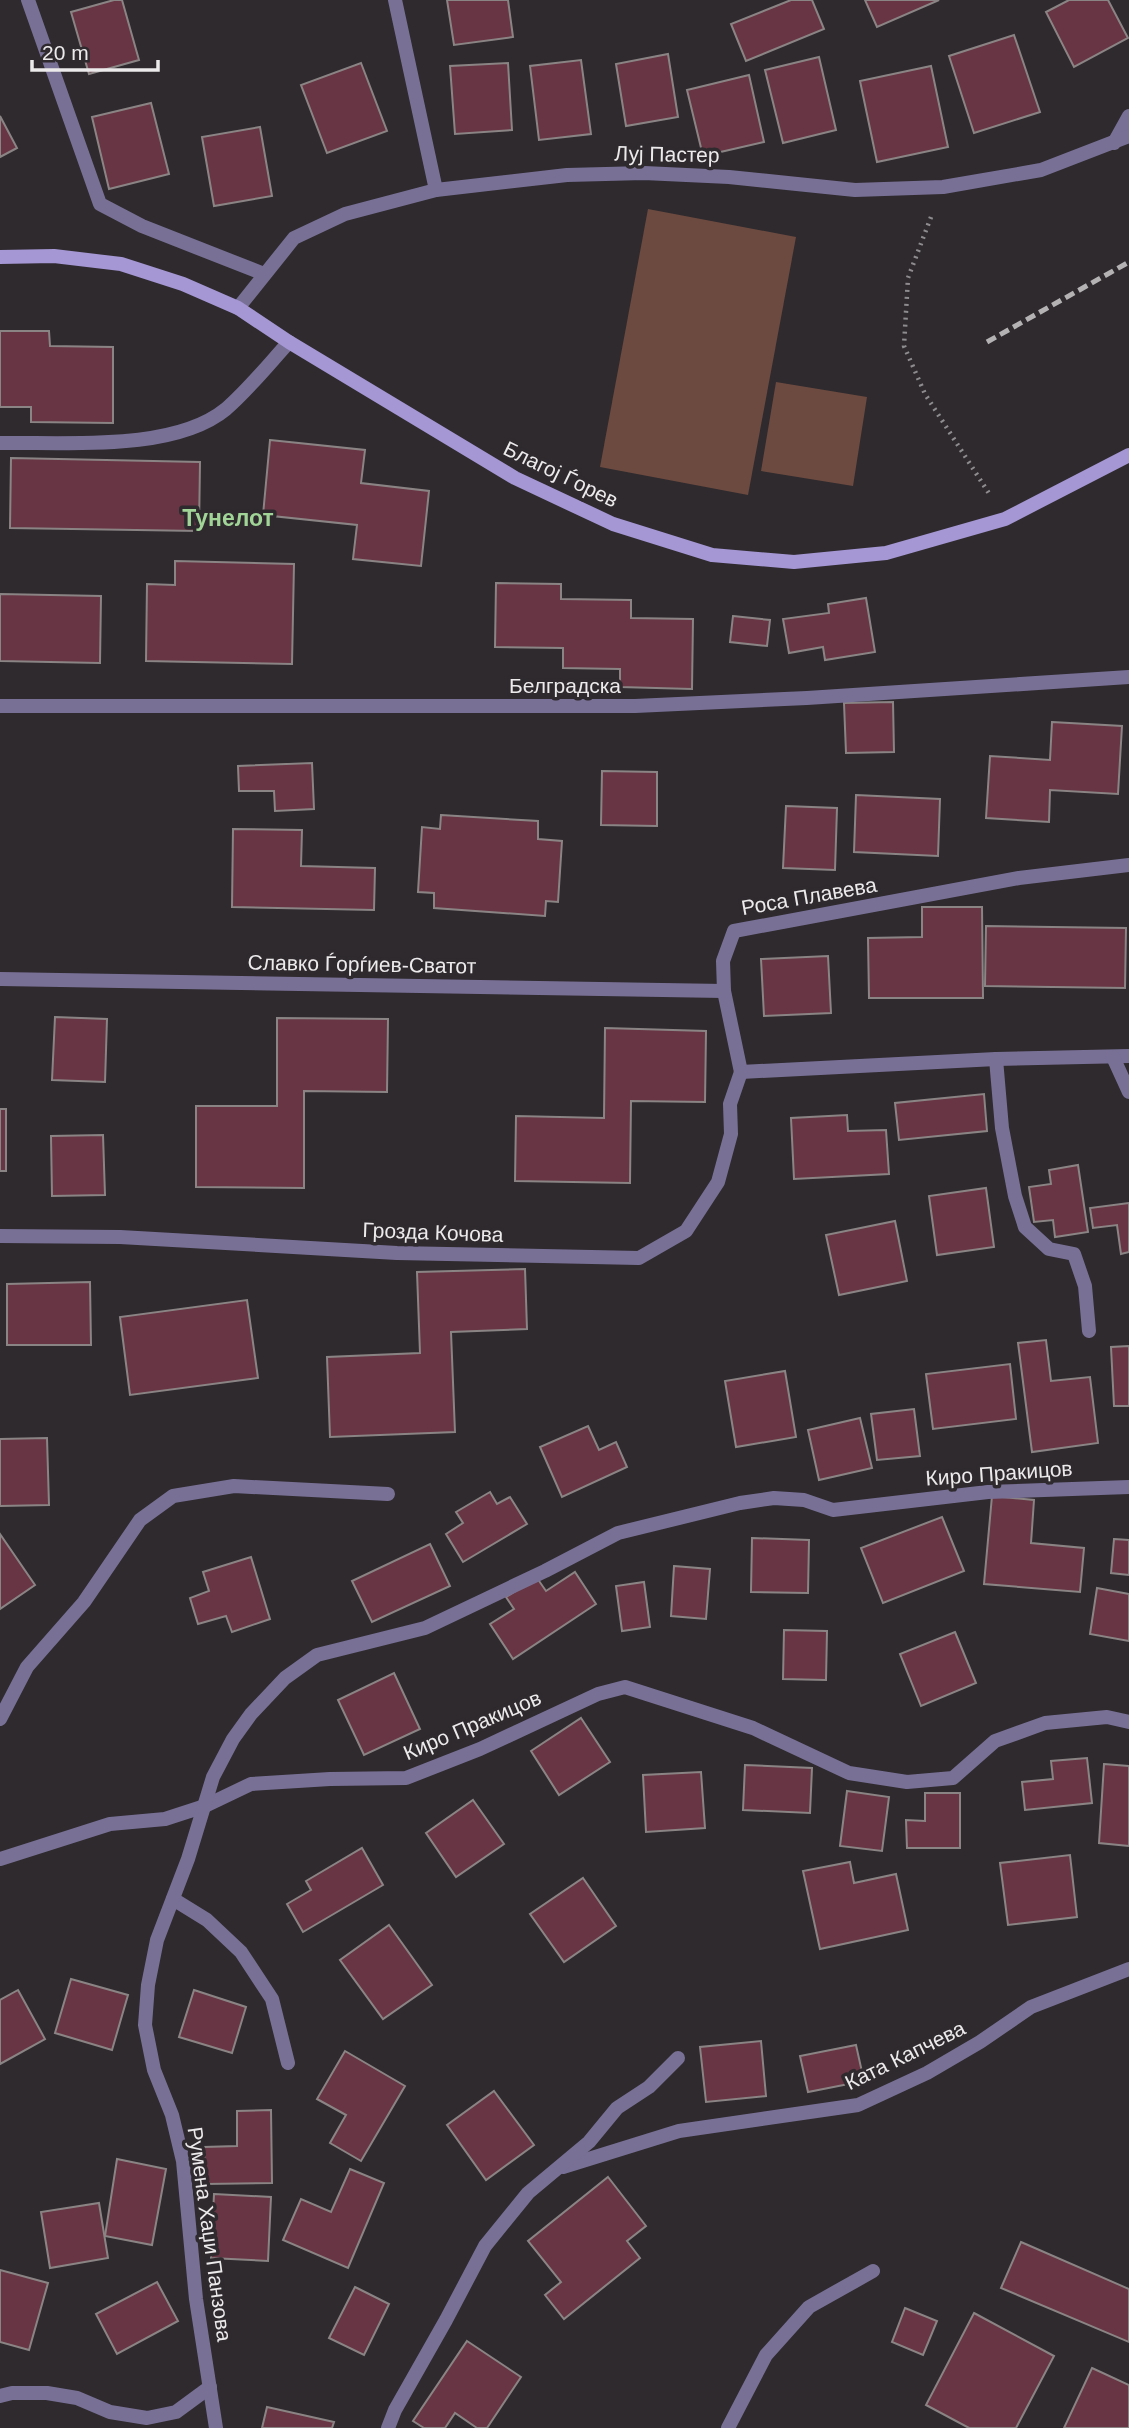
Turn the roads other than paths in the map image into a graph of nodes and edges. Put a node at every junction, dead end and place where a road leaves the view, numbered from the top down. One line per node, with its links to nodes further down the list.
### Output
1 (28, 0): 8 (street)
2 (395, 0): 6 (street)
3 (1129, 116): 5 (street)
4 (1129, 136): 5 (street, Луј Пастер)
5 (1113, 144): 6 (street, Луј Пастер)
6 (436, 190): 8 (street, Луј Пастер)
7 (0, 257): 9 (main road, Благој Ѓорев)
8 (264, 274): 9 (street, Луј Пастер)
9 (239, 308): 10 (main road, Благој Ѓорев)
10 (289, 342): 11 (street); 12 (main road, Благој Ѓорев)
11 (0, 443)
12 (1129, 455)
13 (1129, 677): 14 (street, Белградска)
14 (0, 706)
15 (1129, 865): 17 (street, Роса Плавева)
16 (0, 979): 17 (street, Славко Ѓорѓиев-Сватот)
17 (723, 991): 21 (street, Роса Плавева)
18 (1129, 1056): 19 (street)
19 (1113, 1057): 20 (street); 22 (street)
20 (996, 1059): 21 (street); 24 (street)
21 (741, 1072): 23 (street, Грозда Кочова)
22 (1129, 1092)
23 (0, 1236)
24 (1089, 1331)
25 (1129, 1488): 29 (street, Киро Пракицов)
26 (388, 1494): 27 (street)
27 (0, 1718)
28 (1129, 1722): 29 (street, Киро Пракицов)
29 (205, 1806): 30 (street); 31 (street, Румена Хаџи Панзова)
30 (0, 1859)
31 (173, 1899): 34 (street); 37 (street, Румена Хаџи Панзова)
32 (1129, 1969): 35 (street, Ката Капчева)
33 (678, 2058): 35 (street)
34 (288, 2063)
35 (562, 2167): 40 (street)
36 (873, 2271): 41 (street)
37 (210, 2388): 38 (street); 39 (street, Румена Хаџи Панзова)
38 (0, 2396)
39 (216, 2428)
40 (388, 2428)
41 (728, 2428)

